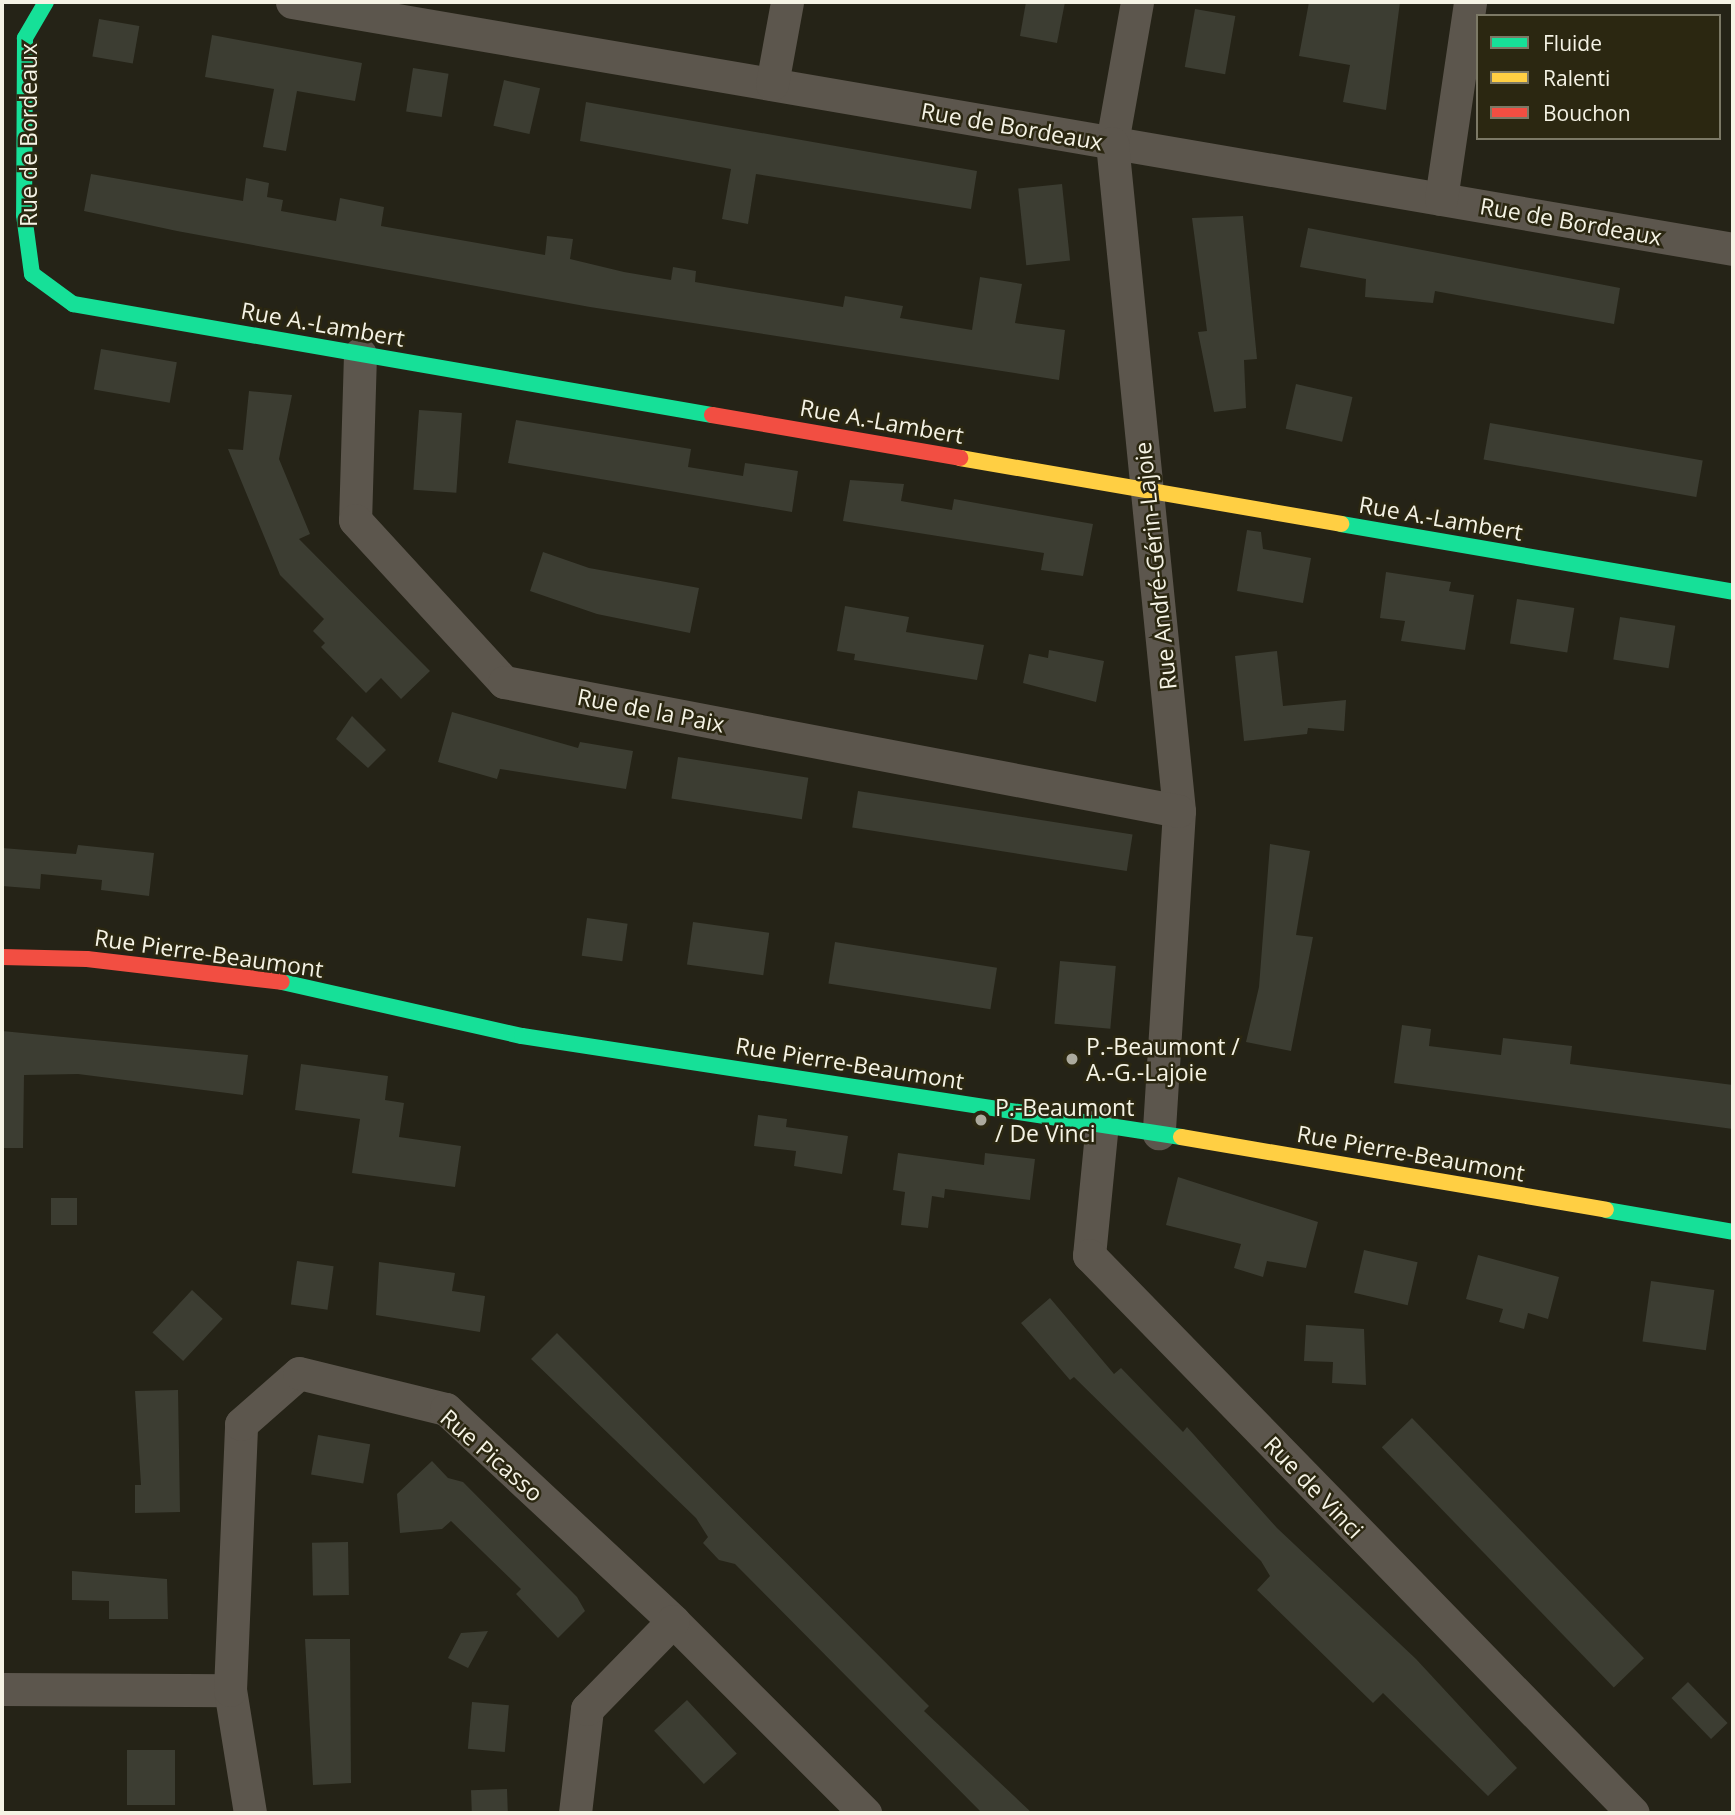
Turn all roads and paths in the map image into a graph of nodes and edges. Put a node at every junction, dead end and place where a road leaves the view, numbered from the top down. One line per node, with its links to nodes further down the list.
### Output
1 (46, 2): 11 (street, Rue de Bordeaux)
2 (292, 2): 6 (street, Rue de Bordeaux)
3 (787, 2): 7 (street)
4 (1137, 2): 8 (street, Rue André-Gérin-Lajoie)
5 (1470, 2): 9 (street)
6 (362, 7): 7 (street, Rue de Bordeaux)
7 (772, 84): 8 (street, Rue de Bordeaux)
8 (1112, 143): 9 (street, Rue de Bordeaux); 13 (street, Rue André-Gérin-Lajoie)
9 (1441, 199): 10 (street, Rue de Bordeaux)
10 (1733, 249)
11 (32, 274): 12 (street, Rue A.-Lambert)
12 (360, 354): 13 (street, Rue A.-Lambert); 15 (street, Rue de la Paix)
13 (1147, 490): 14 (street, Rue A.-Lambert); 15 (street, Rue André-Gérin-Lajoie)
14 (1733, 592)
15 (1179, 811): 18 (street, Rue André-Gérin-Lajoie)
16 (2, 957): 17 (street, Rue Pierre-Beaumont)
17 (1102, 1123): 18 (street, Rue Pierre-Beaumont); 26 (street, Rue de Vinci)
18 (1159, 1133): 19 (street, Rue Pierre-Beaumont)
19 (1733, 1232)
20 (673, 1621): 22 (street, Rue Picasso); 24 (street); 25 (street, Rue Picasso)
21 (2, 1689): 22 (street)
22 (230, 1690): 23 (street, Rue Picasso)
23 (250, 1813)
24 (575, 1813)
25 (865, 1813)
26 (1633, 1813)

